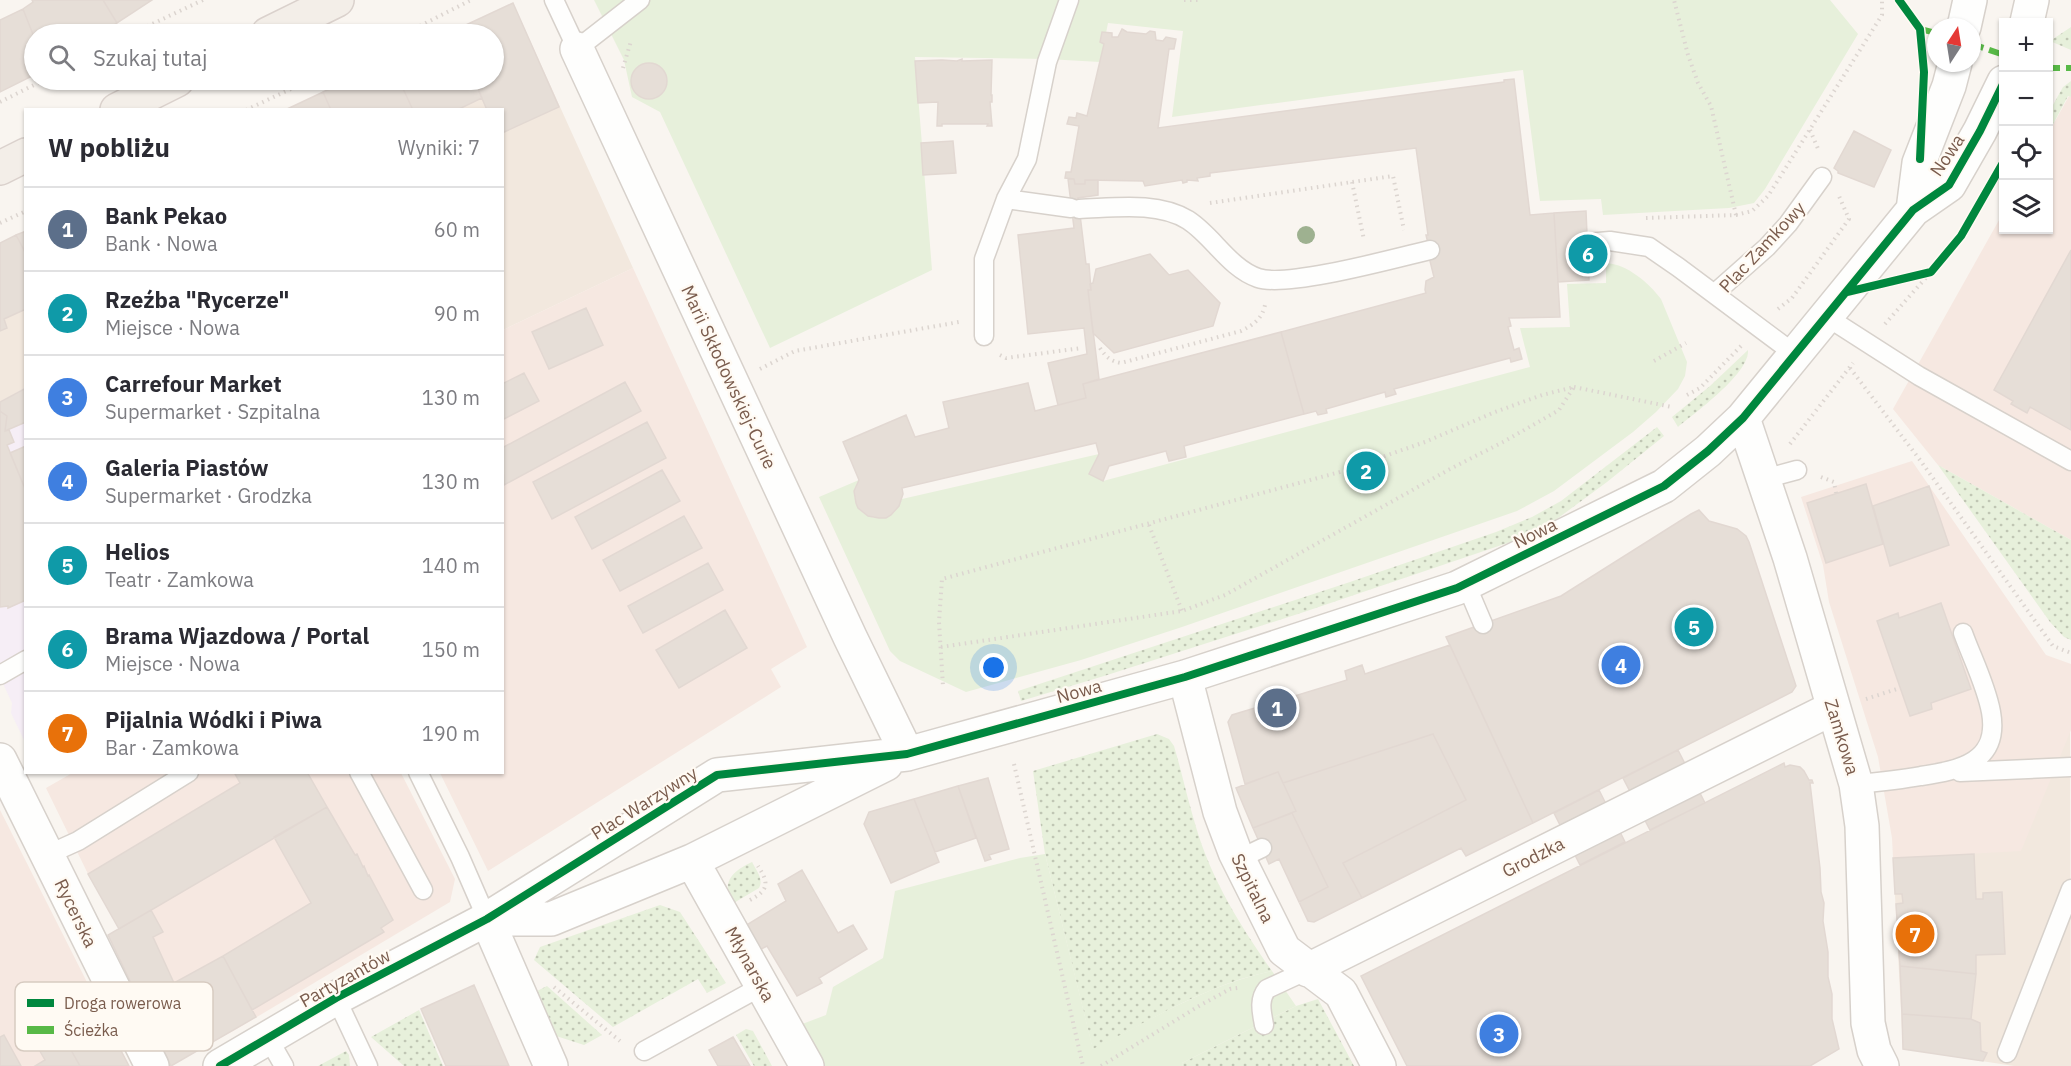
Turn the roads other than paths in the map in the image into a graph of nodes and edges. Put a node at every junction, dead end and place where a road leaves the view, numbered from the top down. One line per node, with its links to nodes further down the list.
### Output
1 (337, 0): 9 (main road)
2 (554, 0): 10 (lane, Marii Skłodowskiej-Curie)
3 (640, 0): 10 (lane)
4 (1069, 0): 18 (lane)
5 (1970, 0): 7 (street)
6 (2032, 0): 8 (street)
7 (1966, 18)
8 (2028, 18)
9 (288, 24)
10 (577, 49): 37 (street, Marii Skłodowskiej-Curie)
11 (1953, 72): 19 (street, Nowa)
12 (157, 90): 14 (main road)
13 (1999, 92): 19 (street, Nowa)
14 (121, 108)
15 (24, 156): 16 (main road)
16 (0, 168)
17 (1822, 177): 22 (lane, Plac Zamkowy)
18 (1006, 199): 21 (lane); 24 (lane)
19 (1913, 210): 23 (street, Nowa)
20 (1587, 243): 22 (lane)
21 (1430, 250)
22 (1715, 293): 25 (lane, Plac Zamkowy)
23 (1827, 317): 25 (street, Nowa); 27 (lane)
24 (984, 336)
25 (1796, 355): 26 (street, Nowa)
26 (1743, 418): 29 (street, Zamkowa); 30 (street, Nowa)
27 (2071, 461)
28 (1797, 470): 29 (lane)
29 (1764, 479): 36 (street, Zamkowa)
30 (1466, 584): 31 (lane); 35 (street, Nowa)
31 (1483, 624)
32 (1963, 633): 40 (lane)
33 (24, 661): 34 (lane)
34 (0, 675)
35 (1185, 677): 37 (street, Nowa); 52 (street, Szpitalna)
36 (1833, 708): 45 (street, Zamkowa); 52 (street, Grodzka)
37 (907, 754): 41 (street, Plac Warzywny); 46 (street)
38 (0, 760): 47 (street, Rycerska)
39 (2071, 767): 40 (lane)
40 (1946, 772): 45 (lane)
41 (749, 773): 46 (street); 51 (street, Plac Warzywny)
42 (186, 774): 47 (lane)
43 (360, 774): 50 (lane)
44 (419, 774): 51 (lane)
45 (1856, 784): 68 (street, Zamkowa)
46 (768, 824): 48 (street)
47 (47, 855): 53 (street, Rycerska)
48 (692, 861): 51 (street); 54 (street, Młynarska)
49 (2071, 889): 60 (lane)
50 (423, 890)
51 (487, 919): 55 (street, Partyzantów); 65 (street)
52 (1308, 970): 56 (lane, Grodzka); 67 (street, Szpitalna)
53 (110, 982)
54 (762, 986): 59 (lane); 66 (street, Młynarska)
55 (336, 998): 57 (street, Partyzantów); 64 (lane)
56 (1264, 1025)
57 (268, 1038): 62 (street, Partyzantów); 63 (lane)
58 (145, 1051): 61 (street, Rycerska)
59 (644, 1051)
60 (2007, 1053)
61 (152, 1066)
62 (220, 1066)
63 (285, 1066)
64 (368, 1066)
65 (551, 1066)
66 (807, 1066)
67 (1379, 1066)
68 (1882, 1066)

